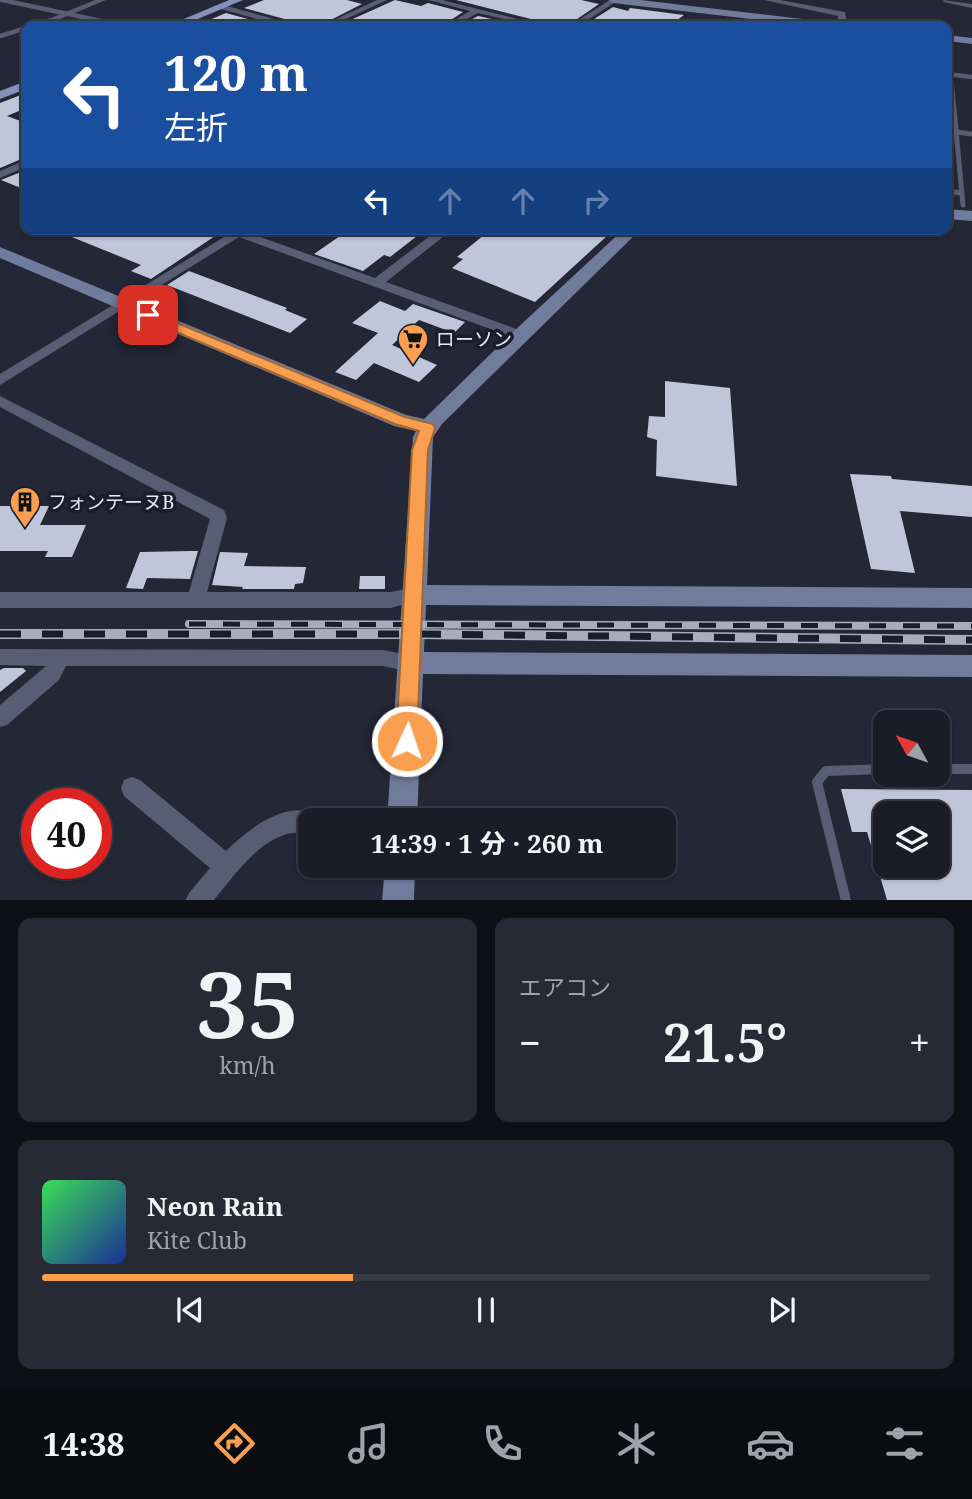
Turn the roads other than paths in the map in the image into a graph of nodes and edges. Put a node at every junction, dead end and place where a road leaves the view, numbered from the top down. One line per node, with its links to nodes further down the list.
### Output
1 (2, 0): 10 (lane)
2 (24, 0): 10 (lane)
3 (102, 0): 14 (street)
4 (238, 0): 12 (main road)
5 (383, 0): 20 (street)
6 (432, 0): 13 (street)
7 (614, 0): 23 (street); 24 (street)
8 (768, 0): 25 (street)
9 (947, 0): 11 (street)
10 (15, 3): 14 (lane)
11 (972, 6)
12 (222, 7): 18 (main road); 19 (lane)
13 (477, 11): 21 (street); 22 (street)
14 (64, 14): 15 (street); 17 (lane)
15 (50, 20): 16 (lane)
16 (47, 21)
17 (100, 21)
18 (185, 21)
19 (273, 21)
20 (336, 21)
21 (458, 21)
22 (520, 21)
23 (581, 21)
24 (796, 21)
25 (844, 21)
26 (21, 30): 27 (lane)
27 (0, 36)
28 (952, 38): 29 (street)
29 (972, 41)
30 (952, 74): 31 (lane)
31 (972, 77)
32 (21, 87): 33 (main road)
33 (0, 95)
34 (952, 99): 35 (lane)
35 (956, 132): 36 (lane); 40 (lane)
36 (972, 134)
37 (21, 165): 38 (street)
38 (0, 174)
39 (952, 192): 40 (lane)
40 (962, 193): 41 (lane)
41 (967, 211)
42 (228, 235): 48 (street)
43 (249, 235): 47 (street)
44 (439, 235): 47 (street)
45 (627, 235): 49 (street)
46 (0, 252): 48 (street)
47 (377, 283): 49 (street)
48 (122, 305): 50 (street); 52 (street)
49 (520, 335): 52 (street)
50 (0, 380)
51 (0, 401): 56 (street)
52 (428, 428): 53 (street)
53 (414, 595): 54 (street); 56 (street); 59 (street)
54 (972, 598)
55 (0, 600): 56 (street)
56 (196, 600)
57 (0, 657): 58 (street)
58 (60, 657): 59 (street); 61 (street)
59 (411, 663): 60 (street); 66 (street)
60 (972, 666)
61 (0, 718)
62 (873, 769): 72 (lane)
63 (950, 769): 64 (lane)
64 (972, 769)
65 (132, 788): 68 (street)
66 (404, 808)
67 (298, 822): 68 (street)
68 (227, 867): 70 (street)
69 (399, 878): 71 (street)
70 (198, 900)
71 (398, 900)
72 (846, 900)

